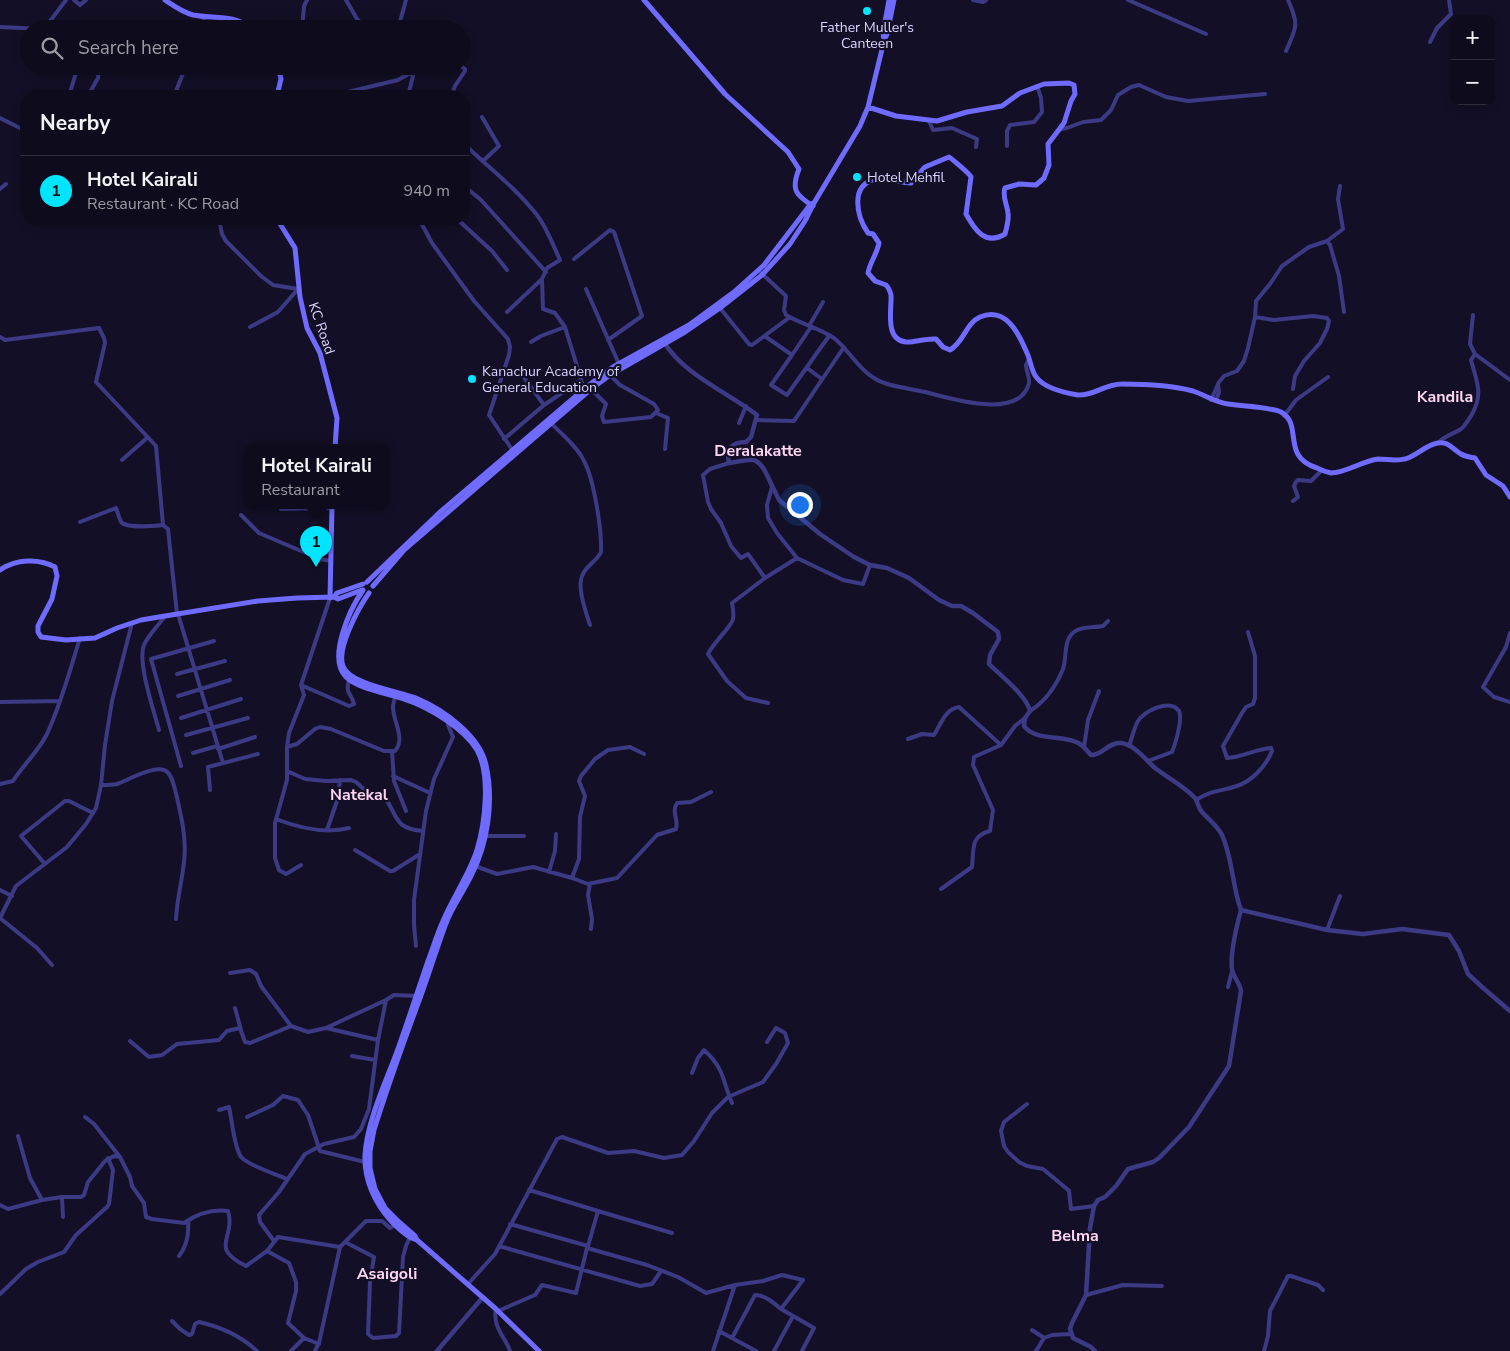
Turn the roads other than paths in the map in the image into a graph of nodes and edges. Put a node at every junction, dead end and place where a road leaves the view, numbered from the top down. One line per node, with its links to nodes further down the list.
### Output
1 (66, 0): 17 (street)
2 (74, 0): 3 (street)
3 (86, 0)
4 (165, 0): 16 (main road)
5 (307, 0): 20 (street)
6 (346, 0): 21 (street)
7 (406, 0): 22 (street)
8 (644, 0): 59 (main road)
9 (889, 0): 26 (main road)
10 (894, 0): 26 (main road)
11 (973, 0): 12 (street)
12 (986, 0)
13 (1128, 0): 25 (street)
14 (1288, 0): 28 (street)
15 (1449, 0): 27 (street)
16 (205, 16): 18 (street); 19 (main road)
17 (50, 20)
18 (203, 20)
19 (234, 20)
20 (303, 20)
21 (358, 20)
22 (401, 20)
23 (0, 27): 24 (street)
24 (20, 27)
25 (1206, 34)
26 (884, 41): 45 (main road)
27 (1430, 42)
28 (1286, 51)
29 (76, 75): 37 (street)
30 (98, 75): 38 (street)
31 (182, 75): 39 (street)
32 (279, 75): 40 (main road)
33 (407, 75): 41 (street)
34 (412, 75): 42 (street)
35 (462, 75): 43 (street)
36 (1037, 86): 48 (main road); 50 (main road); 51 (street)
37 (71, 90)
38 (91, 90)
39 (176, 90)
40 (279, 90)
41 (356, 90)
42 (410, 90)
43 (453, 90)
44 (1265, 94): 50 (street)
45 (868, 107): 48 (main road); 59 (main road)
46 (482, 117): 54 (street)
47 (0, 118): 49 (street)
48 (929, 121): 52 (street)
49 (20, 128)
50 (1061, 128): 91 (main road)
51 (1007, 146)
52 (976, 147)
53 (470, 150): 54 (street)
54 (484, 161): 67 (street)
55 (6, 184): 57 (street)
56 (1340, 186): 64 (street)
57 (0, 189)
58 (470, 191): 67 (street)
59 (812, 205): 68 (main road)
60 (220, 225): 70 (street)
61 (281, 225): 70 (main road, KC Road)
62 (422, 225): 113 (street)
63 (464, 225): 66 (street)
64 (1327, 241): 75 (street); 78 (street)
65 (574, 259): 85 (street)
66 (507, 270)
67 (546, 272): 69 (street)
68 (760, 273): 73 (main road); 77 (street); 87 (main road)
69 (542, 279): 74 (street); 81 (street)
70 (298, 289): 80 (street); 115 (main road, KC Road)
71 (586, 289): 85 (street)
72 (823, 302): 79 (street)
73 (720, 308): 83 (street); 87 (main road)
74 (507, 312)
75 (1344, 312)
76 (1473, 315): 89 (street)
77 (790, 317): 79 (street); 83 (street)
78 (1255, 318): 102 (street); 104 (street)
79 (810, 326): 82 (street); 90 (street)
80 (250, 327)
81 (565, 327): 86 (street); 98 (street)
82 (829, 336): 88 (street); 93 (street)
83 (763, 337): 90 (street)
84 (0, 338): 112 (street)
85 (608, 340): 92 (street)
86 (531, 342)
87 (664, 342): 92 (main road); 95 (main road); 106 (street)
88 (844, 347): 91 (street); 97 (street)
89 (1475, 354): 99 (street); 114 (street)
90 (792, 355): 93 (street)
91 (1029, 359): 104 (main road)
92 (619, 364): 100 (main road)
93 (807, 368): 97 (street)
94 (520, 372): 105 (street)
95 (610, 375): 101 (main road); 107 (street)
96 (1328, 377): 108 (street)
97 (822, 379): 109 (street)
98 (580, 380): 100 (street); 105 (street)
99 (1510, 380)
100 (584, 389): 103 (main road)
101 (590, 389): 103 (main road); 107 (street)
102 (1293, 389)
103 (576, 399): 111 (main road); 116 (main road)
104 (1214, 400): 108 (main road)
105 (544, 405): 113 (street)
106 (746, 406): 109 (street); 110 (street)
107 (656, 413): 117 (street)
108 (1284, 416): 121 (main road)
109 (756, 420): 120 (street)
110 (739, 422)
111 (551, 423): 116 (main road); 143 (street)
112 (148, 437): 119 (street); 129 (street)
113 (504, 439): 118 (street)
114 (1438, 443): 121 (main road); 124 (main road)
115 (335, 444)
116 (523, 444): 118 (main road); 122 (main road)
117 (665, 449)
118 (513, 451): 122 (main road)
119 (122, 460)
120 (729, 463): 123 (street); 134 (street)
121 (1322, 470): 125 (street)
122 (480, 482): 135 (main road); 135 (main road)
123 (772, 487): 130 (street); 132 (street)
124 (1510, 497)
125 (1293, 501)
126 (332, 509): 131 (main road)
127 (241, 516): 131 (street)
128 (80, 522): 129 (street)
129 (163, 525): 139 (street)
130 (798, 558): 132 (street); 134 (street)
131 (331, 561): 137 (main road)
132 (870, 565): 165 (street)
133 (0, 570): 146 (main road)
134 (764, 578): 163 (street)
135 (365, 587): 136 (main road); 137 (main road); 138 (main road); 157 (main road)
136 (348, 596): 137 (main road); 138 (main road)
137 (332, 598): 139 (main road); 154 (street)
138 (356, 603): 153 (main road)
139 (178, 614): 140 (main road); 148 (street)
140 (165, 616): 142 (main road); 171 (street)
141 (1108, 621): 165 (street)
142 (132, 623): 146 (main road); 191 (street)
143 (590, 626)
144 (1248, 632): 195 (street)
145 (1510, 633): 162 (street)
146 (80, 638): 159 (street)
147 (214, 640): 148 (street)
148 (188, 647): 150 (street); 186 (street)
149 (225, 661): 150 (street)
150 (195, 669): 151 (street); 155 (street)
151 (177, 674)
152 (230, 680): 155 (street)
153 (349, 680): 154 (street); 157 (main road)
154 (301, 686): 178 (street)
155 (201, 689): 158 (street); 164 (street)
156 (1099, 691): 179 (street)
157 (396, 694): 169 (main road); 180 (street)
158 (178, 696)
159 (60, 700): 161 (street); 190 (street)
160 (241, 700): 164 (street)
161 (0, 702)
162 (1510, 702)
163 (768, 704)
164 (207, 710): 166 (street); 170 (street)
165 (1030, 711): 168 (street)
166 (181, 718)
167 (248, 718): 170 (street)
168 (1025, 718): 175 (street); 179 (street)
169 (450, 721): 194 (street); 203 (main road); 209 (main road)
170 (212, 728): 172 (street); 177 (street)
171 (159, 730)
172 (186, 735)
173 (256, 737): 177 (street)
174 (908, 739): 175 (street)
175 (1002, 745): 213 (street)
176 (1129, 746): 179 (street); 184 (street); 184 (street)
177 (218, 747): 181 (street); 185 (street)
178 (287, 747): 180 (street); 187 (street)
179 (1084, 747)
180 (392, 751): 188 (street)
181 (193, 753)
182 (258, 754): 185 (street)
183 (644, 754): 211 (street)
184 (1148, 762): 195 (street)
185 (223, 764): 192 (street)
186 (181, 766)
187 (287, 771): 189 (street); 198 (street)
188 (393, 776): 194 (street); 196 (street)
189 (340, 780): 200 (street); 201 (street)
190 (0, 784)
191 (101, 785): 197 (street); 219 (street)
192 (210, 790)
193 (711, 792): 212 (street)
194 (430, 793): 201 (street)
195 (1196, 800): 217 (street)
196 (406, 811)
197 (93, 813): 207 (street); 207 (street)
198 (276, 819): 200 (street); 208 (street)
199 (349, 828): 200 (street)
200 (327, 830)
201 (423, 831): 206 (street)
202 (556, 834): 210 (street)
203 (485, 836): 204 (street); 209 (main road)
204 (524, 836)
205 (355, 850): 206 (street)
206 (420, 854): 222 (street)
207 (45, 864): 215 (street)
208 (301, 865)
209 (474, 865): 210 (street); 227 (main road)
210 (550, 872): 211 (street)
211 (572, 878): 212 (street)
212 (588, 884): 220 (street)
213 (941, 889)
214 (0, 890): 215 (street)
215 (12, 896): 218 (street)
216 (1340, 896): 221 (street)
217 (1241, 910): 221 (street); 224 (street)
218 (0, 918): 223 (street)
219 (176, 919)
220 (591, 928)
221 (1327, 930): 230 (street)
222 (416, 946)
223 (52, 965)
224 (1232, 971): 226 (street); 256 (street)
225 (230, 973): 231 (street)
226 (1228, 987)
227 (419, 996): 228 (street); 250 (main road); 260 (main road)
228 (386, 1000): 233 (street); 234 (street)
229 (235, 1008): 232 (street)
230 (1510, 1011)
231 (291, 1026): 232 (street); 233 (street)
232 (240, 1028): 235 (street)
233 (326, 1028): 234 (street)
234 (378, 1040): 238 (street)
235 (130, 1041)
236 (767, 1042): 240 (street)
237 (352, 1056): 238 (street)
238 (375, 1060): 247 (street)
239 (692, 1073): 240 (street)
240 (728, 1097): 241 (street); 252 (street)
241 (732, 1104)
242 (1027, 1104): 256 (street)
243 (219, 1110): 251 (street)
244 (85, 1117): 249 (street)
245 (247, 1117): 247 (street)
246 (18, 1136): 254 (street)
247 (318, 1148): 250 (street); 251 (street)
248 (108, 1158): 249 (street); 253 (street); 278 (street)
249 (120, 1158): 259 (street)
250 (366, 1162): 260 (main road)
251 (287, 1179): 265 (street)
252 (529, 1190): 257 (street); 261 (street)
253 (62, 1197): 254 (street); 258 (street)
254 (42, 1200): 255 (street)
255 (0, 1205)
256 (1094, 1206): 279 (street)
257 (598, 1211): 262 (street); 269 (street)
258 (63, 1216)
259 (188, 1221): 270 (street); 271 (street)
260 (397, 1224): 263 (main road); 264 (main road); 266 (street)
261 (510, 1224): 267 (street); 269 (street)
262 (672, 1232)
263 (410, 1238): 264 (main road); 266 (street)
264 (417, 1240): 274 (main road)
265 (274, 1241): 268 (street); 270 (street)
266 (344, 1242): 268 (street)
267 (499, 1246): 272 (street); 274 (street)
268 (340, 1247): 291 (street)
269 (588, 1247): 272 (street); 273 (street)
270 (267, 1251): 288 (street)
271 (179, 1256)
272 (582, 1270): 273 (street); 282 (street)
273 (661, 1271): 275 (street)
274 (468, 1284): 280 (main road)
275 (735, 1285): 281 (street); 286 (street)
276 (1162, 1286): 279 (street)
277 (1323, 1290): 304 (street)
278 (0, 1294)
279 (1086, 1294): 287 (street)
280 (483, 1297): 282 (main road); 295 (street)
281 (781, 1309): 283 (street); 289 (street)
282 (497, 1310): 296 (street); 297 (main road)
283 (793, 1316): 300 (street); 301 (street)
284 (172, 1321): 292 (street)
285 (1032, 1330): 290 (street)
286 (720, 1331): 289 (street); 298 (street)
287 (1071, 1334): 290 (street); 303 (street)
288 (304, 1338): 291 (street); 293 (street)
289 (732, 1338): 299 (street)
290 (1044, 1338): 302 (street)
291 (319, 1344): 294 (street)
292 (257, 1351)
293 (291, 1351)
294 (315, 1351)
295 (437, 1351)
296 (510, 1351)
297 (539, 1351)
298 (714, 1351)
299 (756, 1351)
300 (774, 1351)
301 (802, 1351)
302 (1036, 1351)
303 (1096, 1351)
304 (1264, 1351)

